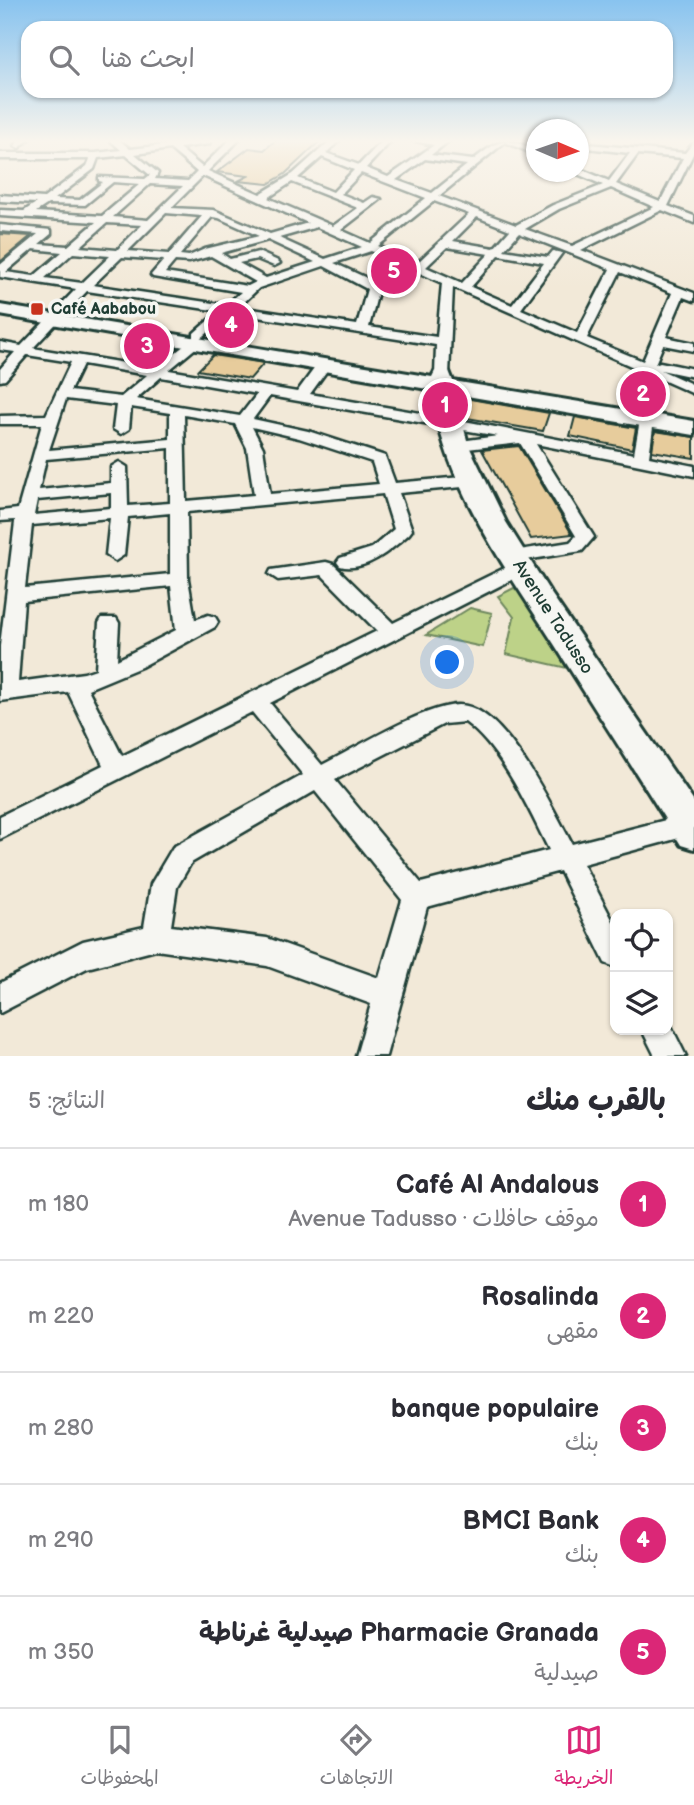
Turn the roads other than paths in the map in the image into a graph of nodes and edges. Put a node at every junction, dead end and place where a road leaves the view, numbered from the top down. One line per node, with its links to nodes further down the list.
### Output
1 (62, 189): 19 (street)
2 (100, 189): 19 (street)
3 (138, 189): 27 (street)
4 (187, 189): 22 (street)
5 (238, 189): 17 (street)
6 (275, 189): 17 (street)
7 (319, 189): 14 (street)
8 (340, 189): 14 (street)
9 (418, 189): 15 (street)
10 (440, 189): 15 (street)
11 (600, 189): 32 (street)
12 (622, 189): 20 (street)
13 (671, 189): 20 (street)
14 (334, 195): 21 (street)
15 (433, 195): 25 (street); 38 (street)
16 (0, 198): 19 (street)
17 (259, 199): 30 (street)
18 (376, 199): 21 (street)
19 (46, 201): 26 (street)
20 (663, 206): 28 (street); 39 (street)
21 (365, 207): 33 (street)
22 (165, 210): 23 (street); 29 (street)
23 (211, 212): 34 (street); 35 (street)
24 (0, 213): 26 (street)
25 (476, 213): 32 (street); 36 (street)
26 (20, 214): 27 (street); 31 (street)
27 (104, 219): 29 (street); 40 (street)
28 (694, 220)
29 (151, 223): 43 (street)
30 (316, 224): 33 (street); 34 (street)
31 (0, 226): 37 (street)
32 (517, 229): 39 (street); 41 (street)
33 (333, 231): 38 (street)
34 (272, 236): 42 (street); 47 (street)
35 (189, 239): 42 (street); 44 (street)
36 (445, 243): 41 (street); 49 (street)
37 (30, 246): 40 (street); 51 (street)
38 (371, 247): 47 (street); 49 (street)
39 (568, 248): 45 (street); 50 (street)
40 (70, 250): 43 (street); 52 (street)
41 (496, 251): 45 (street); 56 (street)
42 (212, 253): 44 (street); 46 (street)
43 (119, 254): 44 (street); 57 (street)
44 (171, 260): 55 (street); 55 (street)
45 (551, 261): 63 (street)
46 (230, 262): 48 (street); 54 (street)
47 (325, 262): 54 (street); 66 (street)
48 (274, 263)
49 (420, 267): 53 (street)
50 (617, 267): 59 (street); 67 (street)
51 (0, 273): 52 (street)
52 (36, 280): 57 (street)
53 (448, 280): 56 (street); 70 (street)
54 (264, 282): 58 (street)
55 (206, 284): 58 (street)
56 (464, 287): 63 (street)
57 (86, 288): 62 (street); 65 (street)
58 (248, 290): 62 (street)
59 (679, 291): 60 (street); 69 (street)
60 (694, 297)
61 (0, 303): 65 (main road)
62 (226, 309): 66 (street); 68 (street)
63 (515, 309): 67 (street)
64 (0, 310): 65 (main road)
65 (56, 316): 68 (main road); 73 (street)
66 (362, 330): 70 (street)
67 (581, 337): 75 (street)
68 (196, 339): 76 (main road); 77 (street); 80 (main road)
69 (659, 340): 72 (street); 75 (street)
70 (442, 342): 80 (street)
71 (0, 346): 73 (street)
72 (694, 346)
73 (23, 350): 74 (street); 79 (street)
74 (79, 359): 77 (street); 83 (street)
75 (644, 364): 78 (street); 81 (street)
76 (324, 365): 80 (main road); 84 (street)
77 (157, 373): 82 (street); 85 (street)
78 (694, 373)
79 (0, 377)
80 (442, 380): 87 (main road); 90 (main road); 94 (main road, Avenue Tadusso)
81 (694, 390)
82 (266, 392): 84 (street); 91 (street)
83 (62, 394): 85 (street); 88 (street)
84 (300, 397): 94 (street)
85 (124, 402): 86 (street); 93 (street)
86 (177, 411): 91 (street); 96 (street)
87 (694, 417)
88 (51, 419): 89 (street); 97 (street)
89 (0, 420)
90 (647, 420): 92 (main road); 98 (street)
91 (242, 423): 103 (street); 105 (street)
92 (694, 428)
93 (121, 429)
94 (454, 434): 95 (street); 95 (street); 101 (main road, Avenue Tadusso)
95 (528, 438): 98 (street); 112 (street)
96 (175, 443): 97 (street); 106 (street)
97 (41, 455): 104 (street)
98 (641, 461): 100 (street)
99 (119, 467): 102 (street)
100 (694, 471)
101 (473, 481): 103 (street); 112 (main road, Avenue Tadusso)
102 (120, 487): 104 (street); 107 (street)
103 (390, 489): 105 (street); 111 (street)
104 (29, 496): 109 (street)
105 (263, 500): 106 (street)
106 (177, 505): 107 (street); 114 (street)
107 (120, 510): 109 (street); 110 (street)
108 (0, 516): 109 (street)
109 (24, 517): 115 (street)
110 (115, 555)
111 (346, 562)
112 (517, 562): 118 (street); 127 (main road, Avenue Tadusso)
113 (278, 574): 118 (street)
114 (179, 579): 115 (street); 119 (street)
115 (14, 596): 122 (street)
116 (208, 622): 119 (street)
117 (108, 623): 120 (street)
118 (391, 633): 123 (street)
119 (187, 634): 120 (street)
120 (106, 674): 121 (street)
121 (75, 683): 122 (street); 124 (street)
122 (3, 692)
123 (255, 700): 124 (street); 125 (street)
124 (117, 769): 126 (street)
125 (320, 777): 128 (street); 129 (street); 130 (street)
126 (0, 828)
127 (691, 829): 128 (street)
128 (566, 859): 129 (street); 131 (street)
129 (416, 897): 132 (street)
130 (156, 937): 132 (street); 133 (street)
131 (610, 943)
132 (388, 996): 135 (street)
133 (0, 998)
134 (660, 1035): 136 (street)
135 (371, 1056)
136 (671, 1056)

